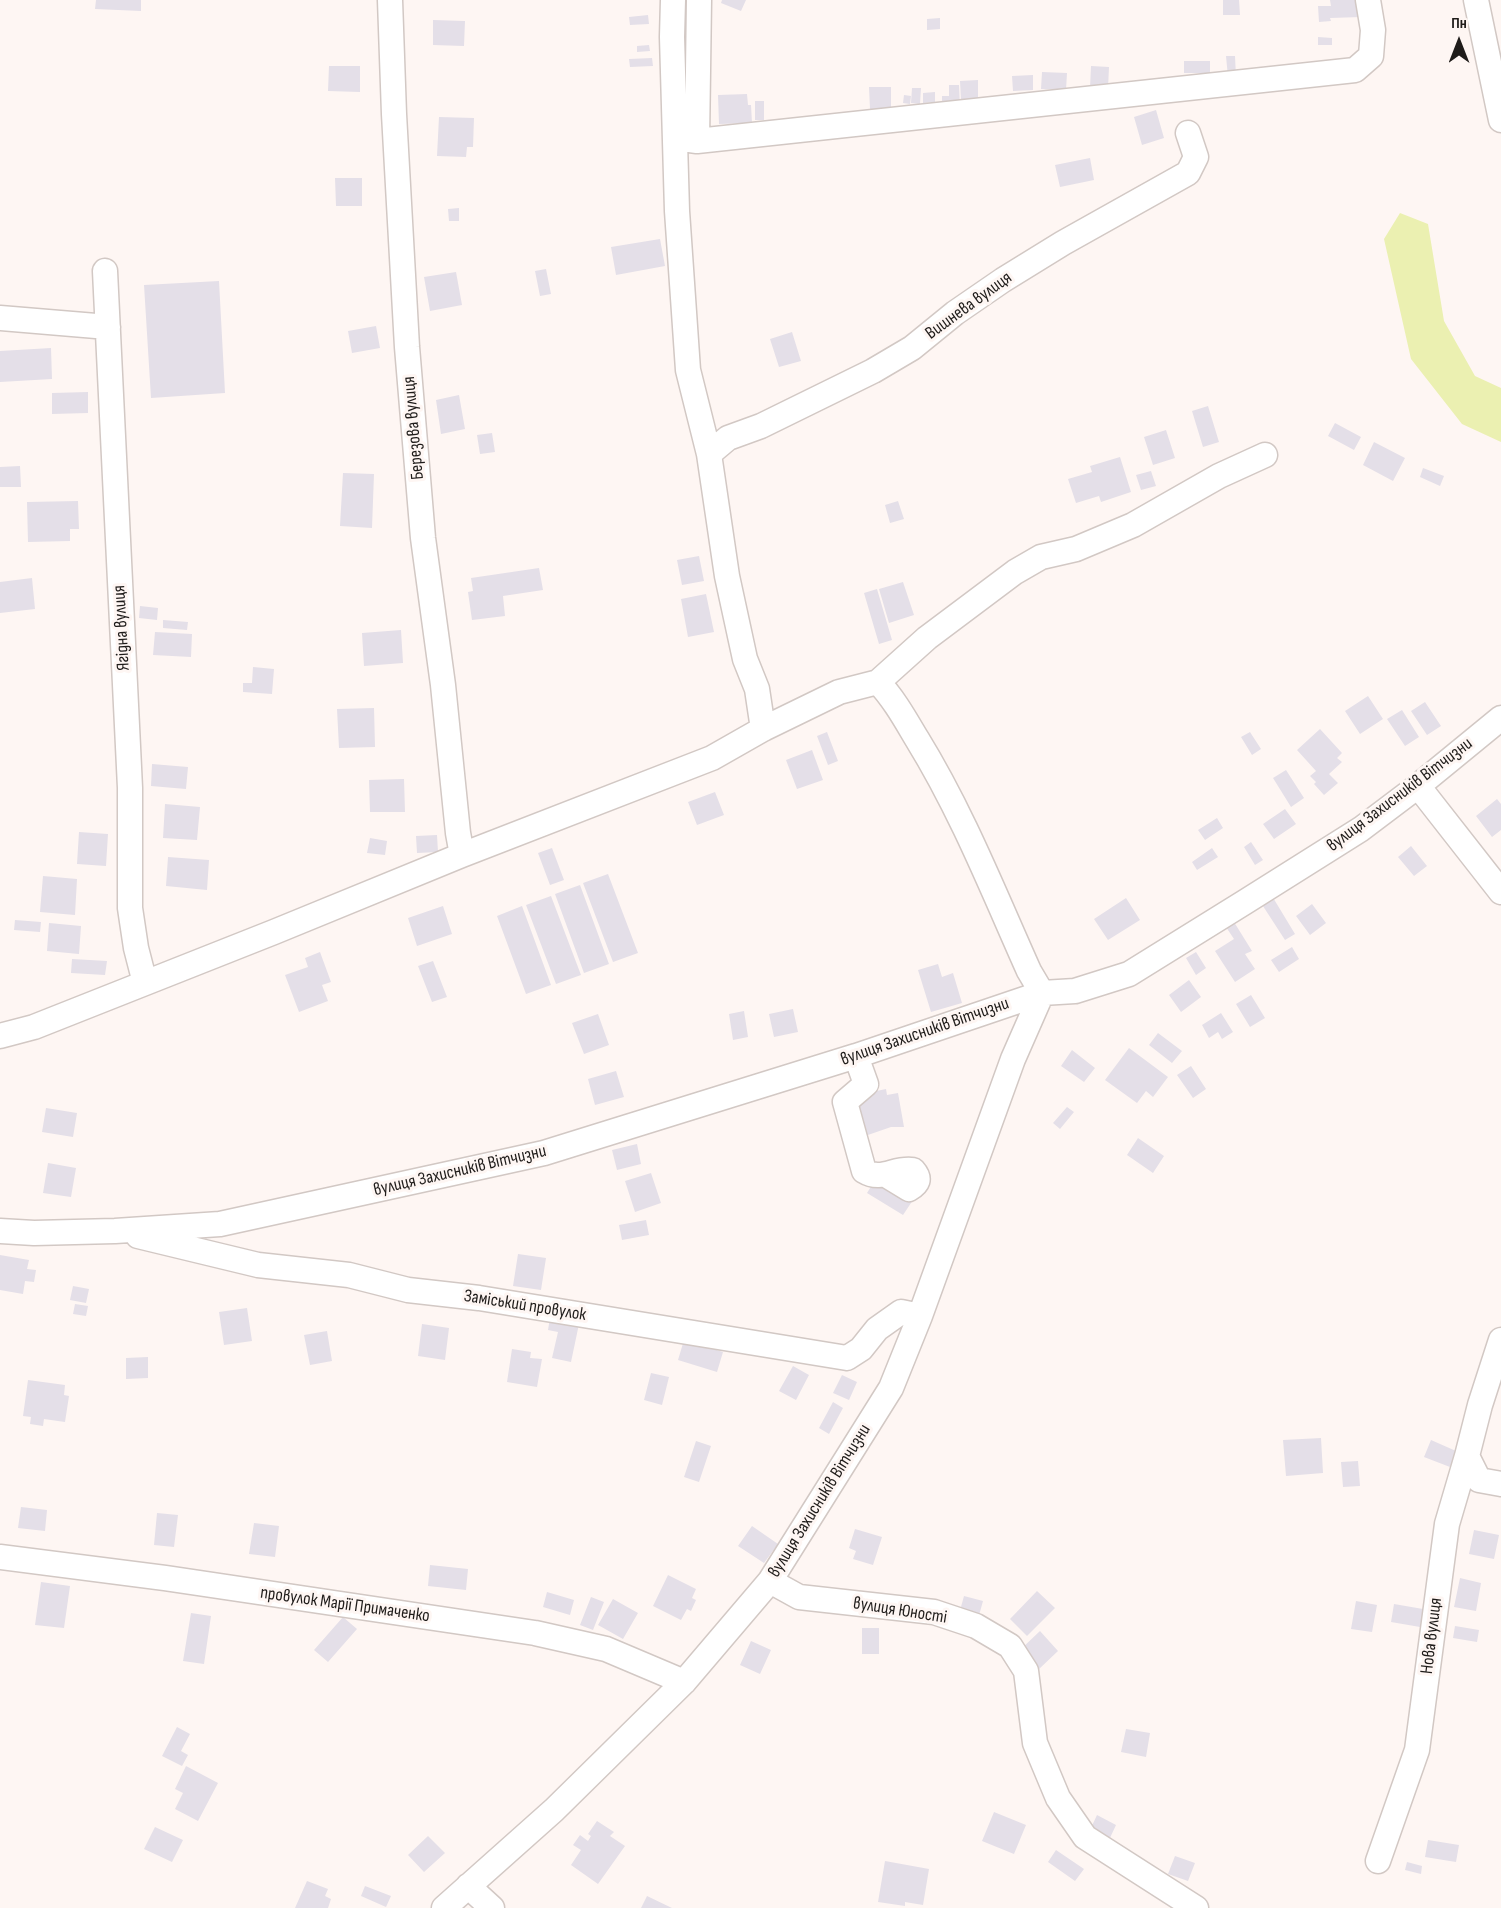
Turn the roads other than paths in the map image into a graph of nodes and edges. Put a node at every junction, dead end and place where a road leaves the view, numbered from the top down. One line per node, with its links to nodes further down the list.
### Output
1 (390, 0): 18 (street, Березова вулиця)
2 (673, 0): 8 (street)
3 (699, 0): 8 (street)
4 (1368, 0): 8 (street)
5 (1481, 5): 6 (street)
6 (1501, 120)
7 (1188, 133): 12 (street, Вишнева вулиця)
8 (686, 140): 12 (street)
9 (105, 271): 11 (street, Ягідна вулиця)
10 (0, 318): 11 (street)
11 (108, 327): 20 (street, Ягідна вулиця)
12 (709, 454): 16 (street)
13 (1265, 455): 14 (street)
14 (878, 682): 16 (street); 21 (street)
15 (1501, 718): 17 (street, вулиця Захисників Вітчизни)
16 (763, 729): 18 (street)
17 (1418, 786): 19 (street); 21 (street, вулиця Захисників Вітчизни)
18 (462, 855): 20 (street)
19 (1501, 892)
20 (145, 983): 22 (street)
21 (1042, 993): 23 (street, вулиця Захисників Вітчизни); 27 (street, вулиця Захисників Вітчизни)
22 (0, 1036)
23 (856, 1056): 24 (street); 26 (street, вулиця Захисників Вітчизни)
24 (886, 1175)
25 (0, 1231): 26 (street, вулиця Захисників Вітчизни)
26 (115, 1231): 27 (street, Заміський провулок)
27 (920, 1316): 32 (street, вулиця Захисників Вітчизни)
28 (1501, 1340): 29 (street, Нова вулиця)
29 (1467, 1456): 30 (street); 34 (street, Нова вулиця)
30 (1501, 1484)
31 (0, 1557): 33 (street, провулок Марії Примаченко)
32 (770, 1581): 33 (street, вулиця Захисників Вітчизни); 38 (street, вулиця Юності)
33 (684, 1682): 35 (street, вулиця Захисників Вітчизни)
34 (1378, 1861)
35 (468, 1886): 36 (street, вулиця Захисників Вітчизни); 37 (street)
36 (444, 1908)
37 (492, 1908)
38 (1196, 1908)

